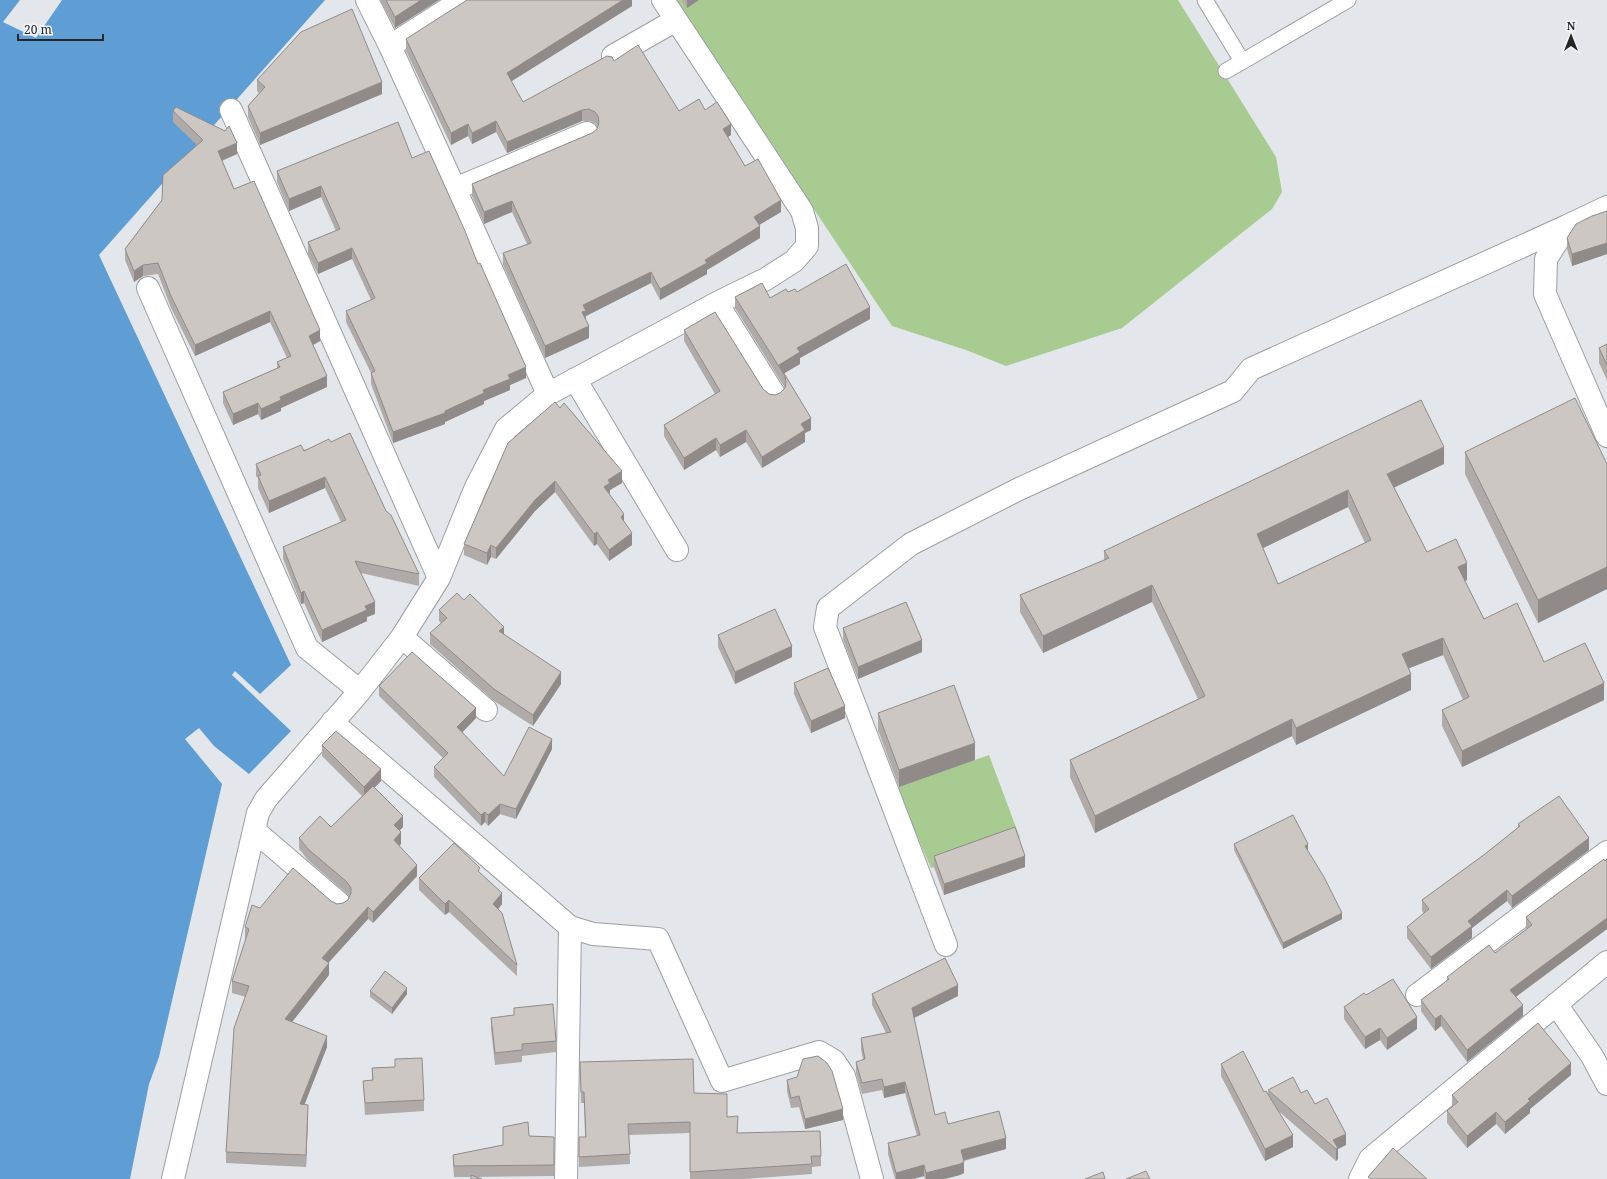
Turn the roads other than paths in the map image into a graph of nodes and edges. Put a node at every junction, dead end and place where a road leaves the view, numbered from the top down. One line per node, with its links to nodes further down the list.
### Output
1 (367, 0): 7 (street)
2 (462, 0): 7 (street)
3 (663, 0): 6 (street)
4 (1205, 0): 9 (lane)
5 (1348, 0): 9 (lane)
6 (676, 20): 8 (street); 17 (street)
7 (390, 46): 13 (street)
8 (613, 56)
9 (1242, 61): 10 (lane)
10 (1226, 70)
11 (231, 110): 23 (street)
12 (587, 133): 13 (street)
13 (455, 189): 19 (street)
14 (1607, 207): 15 (street)
15 (1567, 226): 21 (street); 32 (street)
16 (148, 288): 25 (street)
17 (717, 303): 18 (street); 20 (street)
18 (575, 380): 19 (street); 22 (street)
19 (548, 394): 23 (street)
20 (774, 394)
21 (1607, 436)
22 (677, 550)
23 (439, 578): 24 (street)
24 (402, 637): 25 (street); 26 (street)
25 (360, 691): 27 (street)
26 (486, 710)
27 (332, 722): 28 (street); 31 (street)
28 (255, 831): 30 (street); 37 (street)
29 (1604, 861): 34 (street)
30 (339, 903)
31 (570, 927): 38 (street); 39 (street)
32 (946, 945)
33 (1607, 962): 35 (street)
34 (1417, 996)
35 (1556, 1004): 36 (street); 40 (street)
36 (1607, 1084)
37 (173, 1179)
38 (566, 1179)
39 (872, 1179)
40 (1360, 1179)

